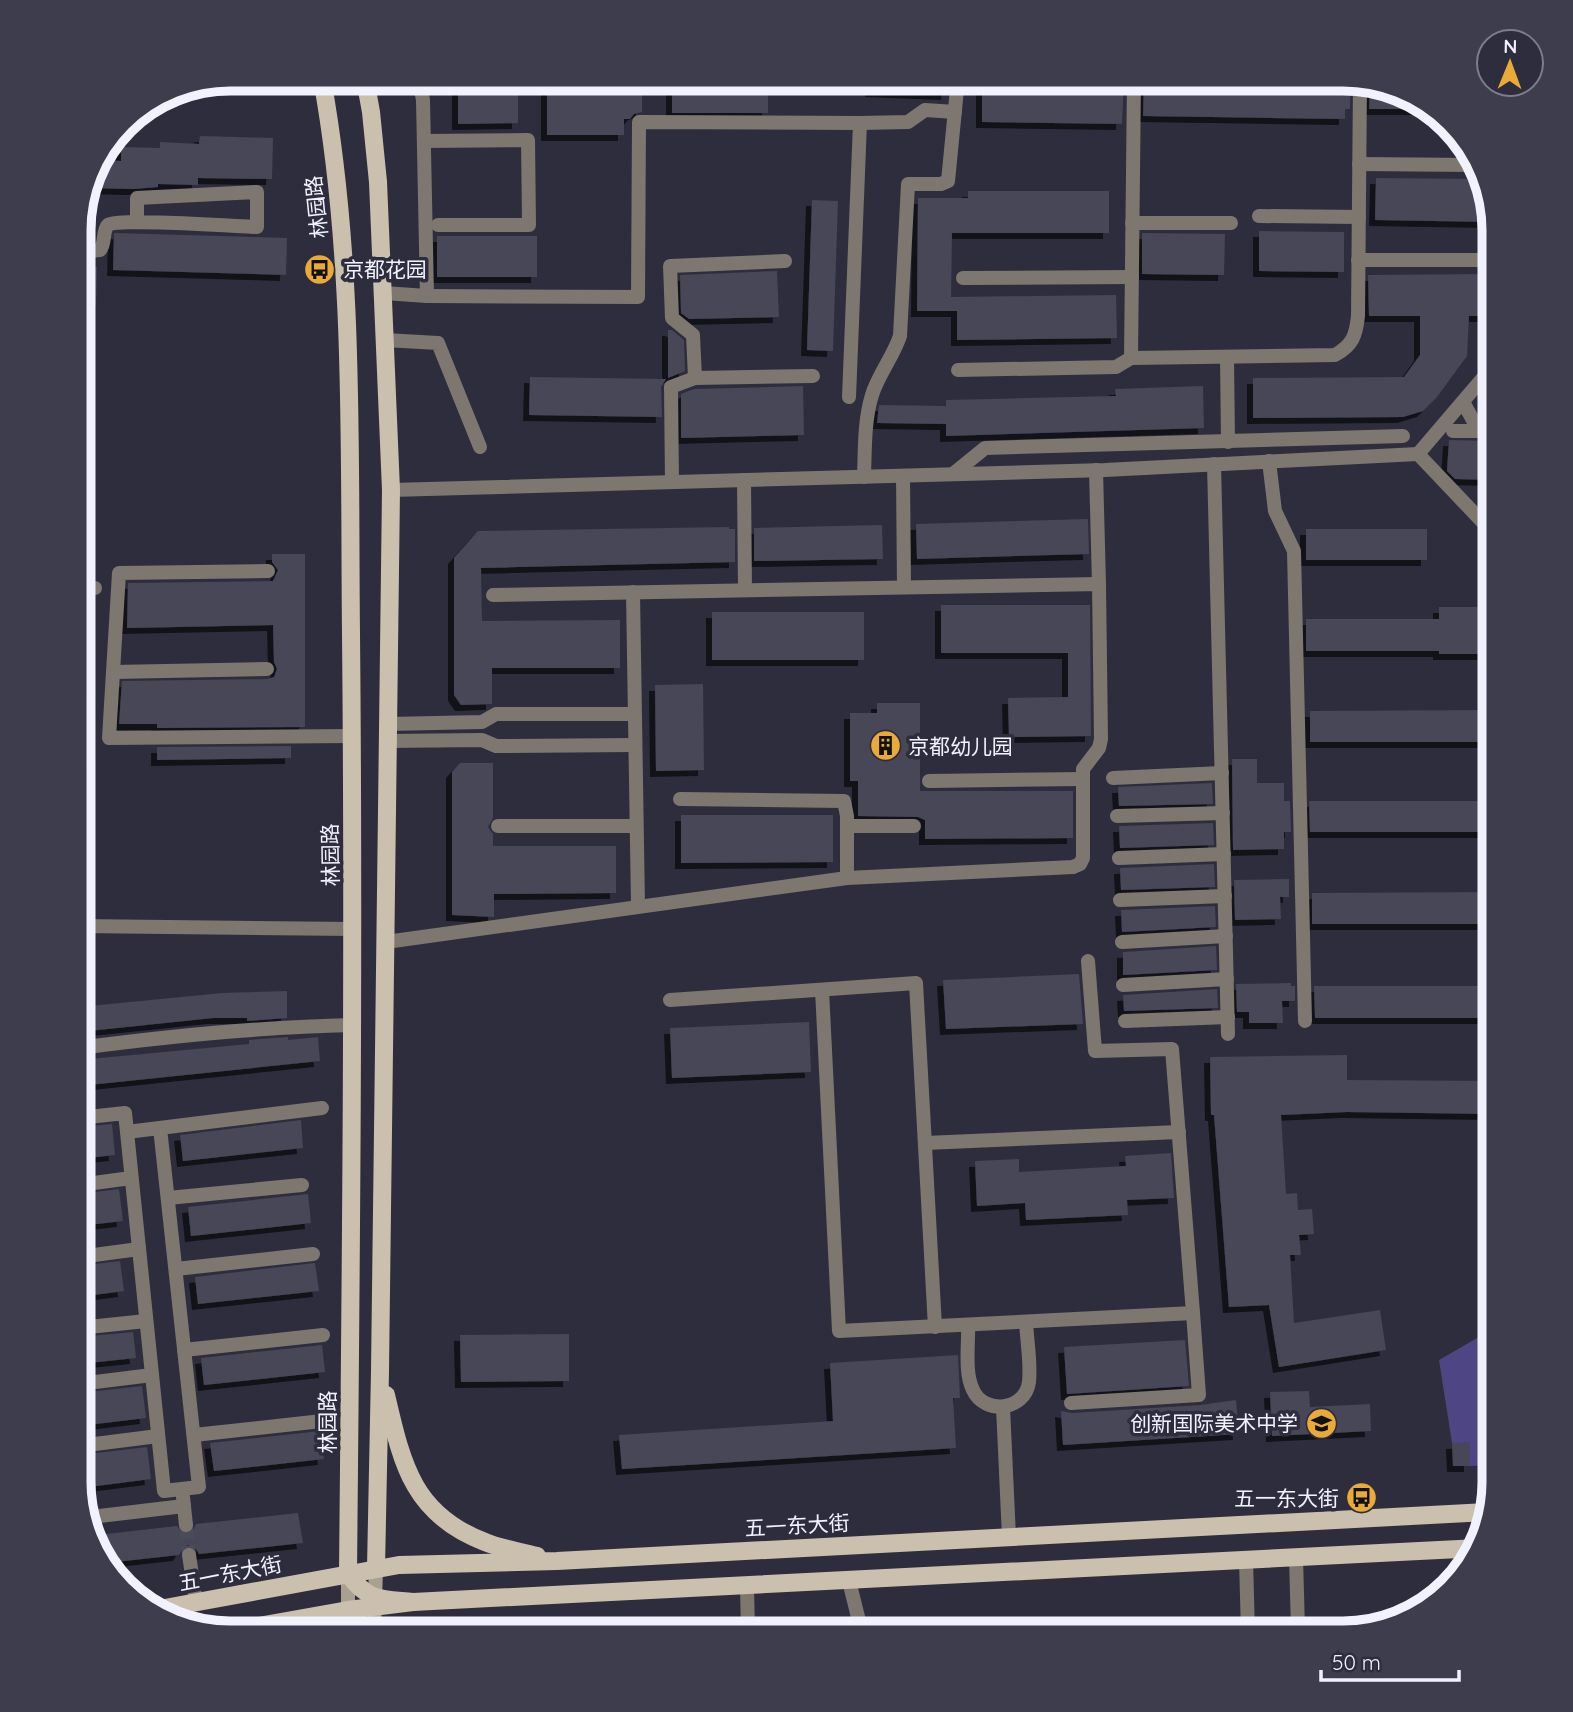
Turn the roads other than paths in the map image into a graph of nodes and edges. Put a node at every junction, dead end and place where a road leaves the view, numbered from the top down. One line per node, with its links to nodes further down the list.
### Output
1 (324, 91): 63 (main road, 林园路)
2 (368, 91): 24 (main road)
3 (421, 91): 9 (street)
4 (957, 91): 7 (street)
5 (1134, 91): 15 (street)
6 (1360, 92): 10 (street)
7 (955, 112): 8 (street); 46 (street)
8 (860, 123): 25 (street); 33 (street)
9 (424, 141): 17 (street); 25 (street)
10 (1359, 164): 11 (street); 13 (street)
11 (1466, 165)
12 (1259, 216): 13 (street)
13 (1359, 217): 19 (street)
14 (137, 222): 14 (street); 18 (street)
15 (1132, 223): 16 (street); 22 (street)
16 (1231, 223)
17 (438, 225)
18 (91, 251)
19 (1358, 260): 20 (street); 28 (street)
20 (1482, 260)
21 (785, 261): 31 (street)
22 (1132, 277): 23 (street); 27 (street)
23 (963, 278)
24 (384, 293): 25 (street); 26 (main road)
25 (428, 296)
26 (385, 340): 39 (street); 49 (main road)
27 (1131, 358): 28 (street); 29 (street)
28 (1227, 358): 38 (street)
29 (958, 370)
30 (813, 376): 31 (street)
31 (695, 378): 48 (street)
32 (1482, 379): 34 (street)
33 (849, 397)
34 (1463, 402): 36 (street); 40 (street)
35 (1452, 431): 36 (street)
36 (1479, 431)
37 (1403, 436): 38 (street)
38 (1228, 442): 44 (street)
39 (480, 447)
40 (1418, 454): 41 (street); 50 (street)
41 (1269, 461): 42 (street); 94 (street)
42 (1214, 464): 43 (street); 65 (street)
43 (1096, 470): 44 (street); 52 (street)
44 (953, 474): 45 (street)
45 (903, 476): 46 (street); 53 (street)
46 (864, 477): 47 (street)
47 (744, 480): 48 (street); 56 (street)
48 (672, 482): 49 (street)
49 (391, 490): 62 (main road)
50 (1482, 521)
51 (268, 571): 60 (street)
52 (1099, 584): 53 (street); 67 (street)
53 (904, 587): 56 (street)
54 (91, 588): 55 (street)
55 (95, 588)
56 (745, 590): 57 (street)
57 (634, 592): 58 (street); 61 (street)
58 (493, 595)
59 (267, 669): 60 (street)
60 (113, 672): 63 (street)
61 (634, 714): 62 (street); 64 (street)
62 (388, 733): 64 (street); 85 (main road)
63 (352, 736): 83 (main road, 林园路)
64 (634, 745): 73 (street)
65 (1222, 773): 66 (street); 70 (street)
66 (1113, 778)
67 (1083, 779): 68 (street); 78 (street)
68 (929, 781)
69 (680, 799): 74 (street)
70 (1223, 813): 71 (street); 76 (street)
71 (1117, 816)
72 (498, 826): 73 (street)
73 (635, 826): 81 (street)
74 (847, 826): 75 (street); 78 (street)
75 (914, 826)
76 (1224, 854): 77 (street); 79 (street)
77 (1119, 858)
78 (847, 878): 81 (street)
79 (1225, 896): 80 (street); 84 (street)
80 (1120, 900)
81 (638, 906): 85 (street)
82 (91, 926): 83 (street)
83 (354, 929): 95 (main road, 林园路)
84 (1226, 936): 86 (street); 88 (street)
85 (386, 942): 120 (main road)
86 (1122, 942)
87 (1088, 961): 102 (street)
88 (1227, 979): 89 (street); 92 (street)
89 (1123, 985)
90 (822, 990): 91 (street); 103 (street); 116 (street)
91 (670, 1000)
92 (1228, 1017): 93 (street); 96 (street)
93 (1125, 1021)
94 (1305, 1021)
95 (353, 1025): 97 (street); 141 (main road, 林园路)
96 (1228, 1034)
97 (91, 1046)
98 (322, 1108): 100 (street)
99 (91, 1117): 101 (street)
100 (160, 1128): 101 (street); 107 (street)
101 (127, 1132): 104 (street)
102 (1179, 1132): 103 (street); 112 (street)
103 (925, 1143): 116 (street)
104 (131, 1178): 105 (street); 108 (street)
105 (91, 1183)
106 (302, 1185): 107 (street)
107 (168, 1198): 111 (street)
108 (139, 1249): 110 (street); 113 (street)
109 (313, 1254): 111 (street)
110 (91, 1255)
111 (176, 1269): 119 (street)
112 (1193, 1313): 114 (street); 123 (street)
113 (146, 1321): 117 (street); 121 (street)
114 (1026, 1322): 115 (street); 124 (street)
115 (968, 1325): 116 (street); 124 (street)
116 (935, 1326)
117 (91, 1327)
118 (323, 1335): 119 (street)
119 (184, 1350): 126 (street)
120 (380, 1371): 139 (main road); 140 (main road)
121 (152, 1375): 122 (street); 127 (street)
122 (91, 1383)
123 (1071, 1403)
124 (1003, 1407): 134 (street)
125 (322, 1421): 126 (street)
126 (194, 1435): 129 (street)
127 (158, 1436): 128 (street); 129 (street)
128 (91, 1444)
129 (182, 1489): 130 (street)
130 (184, 1506): 132 (street); 133 (street)
131 (1478, 1512): 134 (main road, 五一东大街)
132 (96, 1516)
133 (186, 1525)
134 (1009, 1537): 139 (main road, 五一东大街)
135 (1465, 1549): 137 (main road)
136 (189, 1555): 144 (street)
137 (1296, 1558): 138 (main road); 154 (street)
138 (1246, 1560): 142 (main road); 153 (street)
139 (557, 1561): 140 (main road, 五一东大街)
140 (376, 1568): 141 (main road, 五一东大街); 145 (main road)
141 (348, 1574): 144 (main road, 五一东大街); 145 (main road); 147 (main road, 林园路)
142 (849, 1581): 143 (main road); 152 (street)
143 (747, 1586): 145 (main road); 151 (street)
144 (196, 1602): 146 (main road, 五一东大街)
145 (375, 1602): 147 (main road); 150 (main road)
146 (169, 1607)
147 (348, 1610): 148 (main road); 149 (main road, 林园路)
148 (286, 1621)
149 (348, 1621)
150 (374, 1621)
151 (748, 1621)
152 (859, 1621)
153 (1248, 1621)
154 (1298, 1621)

